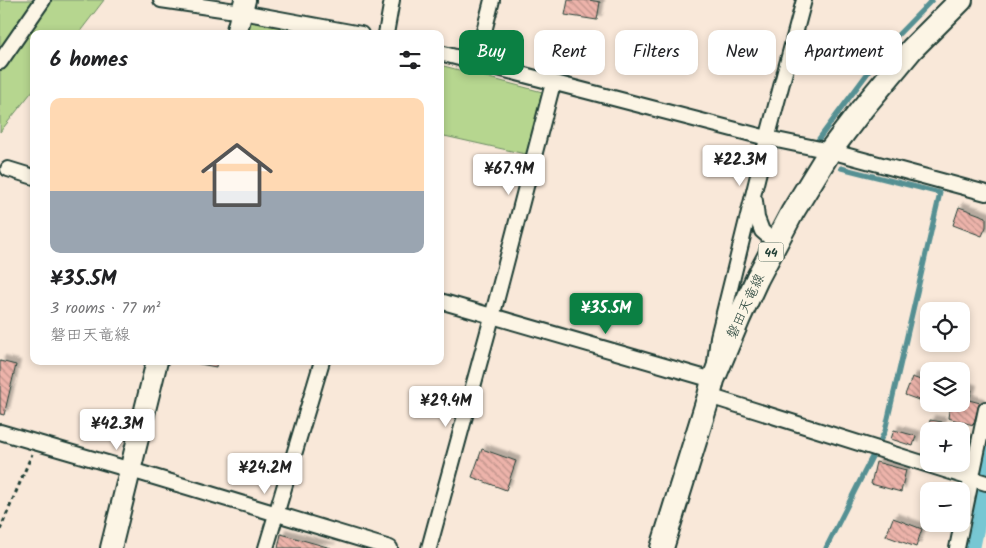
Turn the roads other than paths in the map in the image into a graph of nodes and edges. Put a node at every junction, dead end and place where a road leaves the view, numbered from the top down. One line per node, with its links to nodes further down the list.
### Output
1 (43, 0): 14 (street)
2 (161, 0): 7 (street)
3 (392, 0): 10 (street)
4 (492, 0): 11 (street)
5 (804, 0): 17 (street)
6 (961, 0): 18 (main road, 磐田天竜線 / 44)
7 (244, 6): 8 (street); 9 (street)
8 (237, 30)
9 (344, 30)
10 (387, 30)
11 (484, 30)
12 (444, 54): 13 (street)
13 (459, 58)
14 (0, 62)
15 (522, 75): 16 (street)
16 (553, 83): 17 (street); 25 (street)
17 (767, 138): 18 (street); 21 (street)
18 (830, 152): 22 (street); 23 (main road, 磐田天竜線 / 44)
19 (8, 169): 20 (street)
20 (30, 176)
21 (754, 192): 23 (street); 28 (street)
22 (986, 193)
23 (776, 243): 28 (main road, 磐田天竜線 / 44)
24 (444, 302): 25 (street)
25 (492, 316): 28 (street); 38 (street)
26 (156, 365): 31 (street)
27 (321, 365): 34 (street)
28 (711, 388): 32 (street); 39 (main road, 磐田天竜線 / 44)
29 (986, 409): 32 (street)
30 (0, 432): 31 (street)
31 (130, 470): 34 (street); 35 (street)
32 (972, 478): 33 (street); 40 (street)
33 (986, 483)
34 (276, 514): 36 (street); 37 (street)
35 (111, 548)
36 (266, 548)
37 (390, 548)
38 (429, 548)
39 (662, 548)
40 (957, 548)

